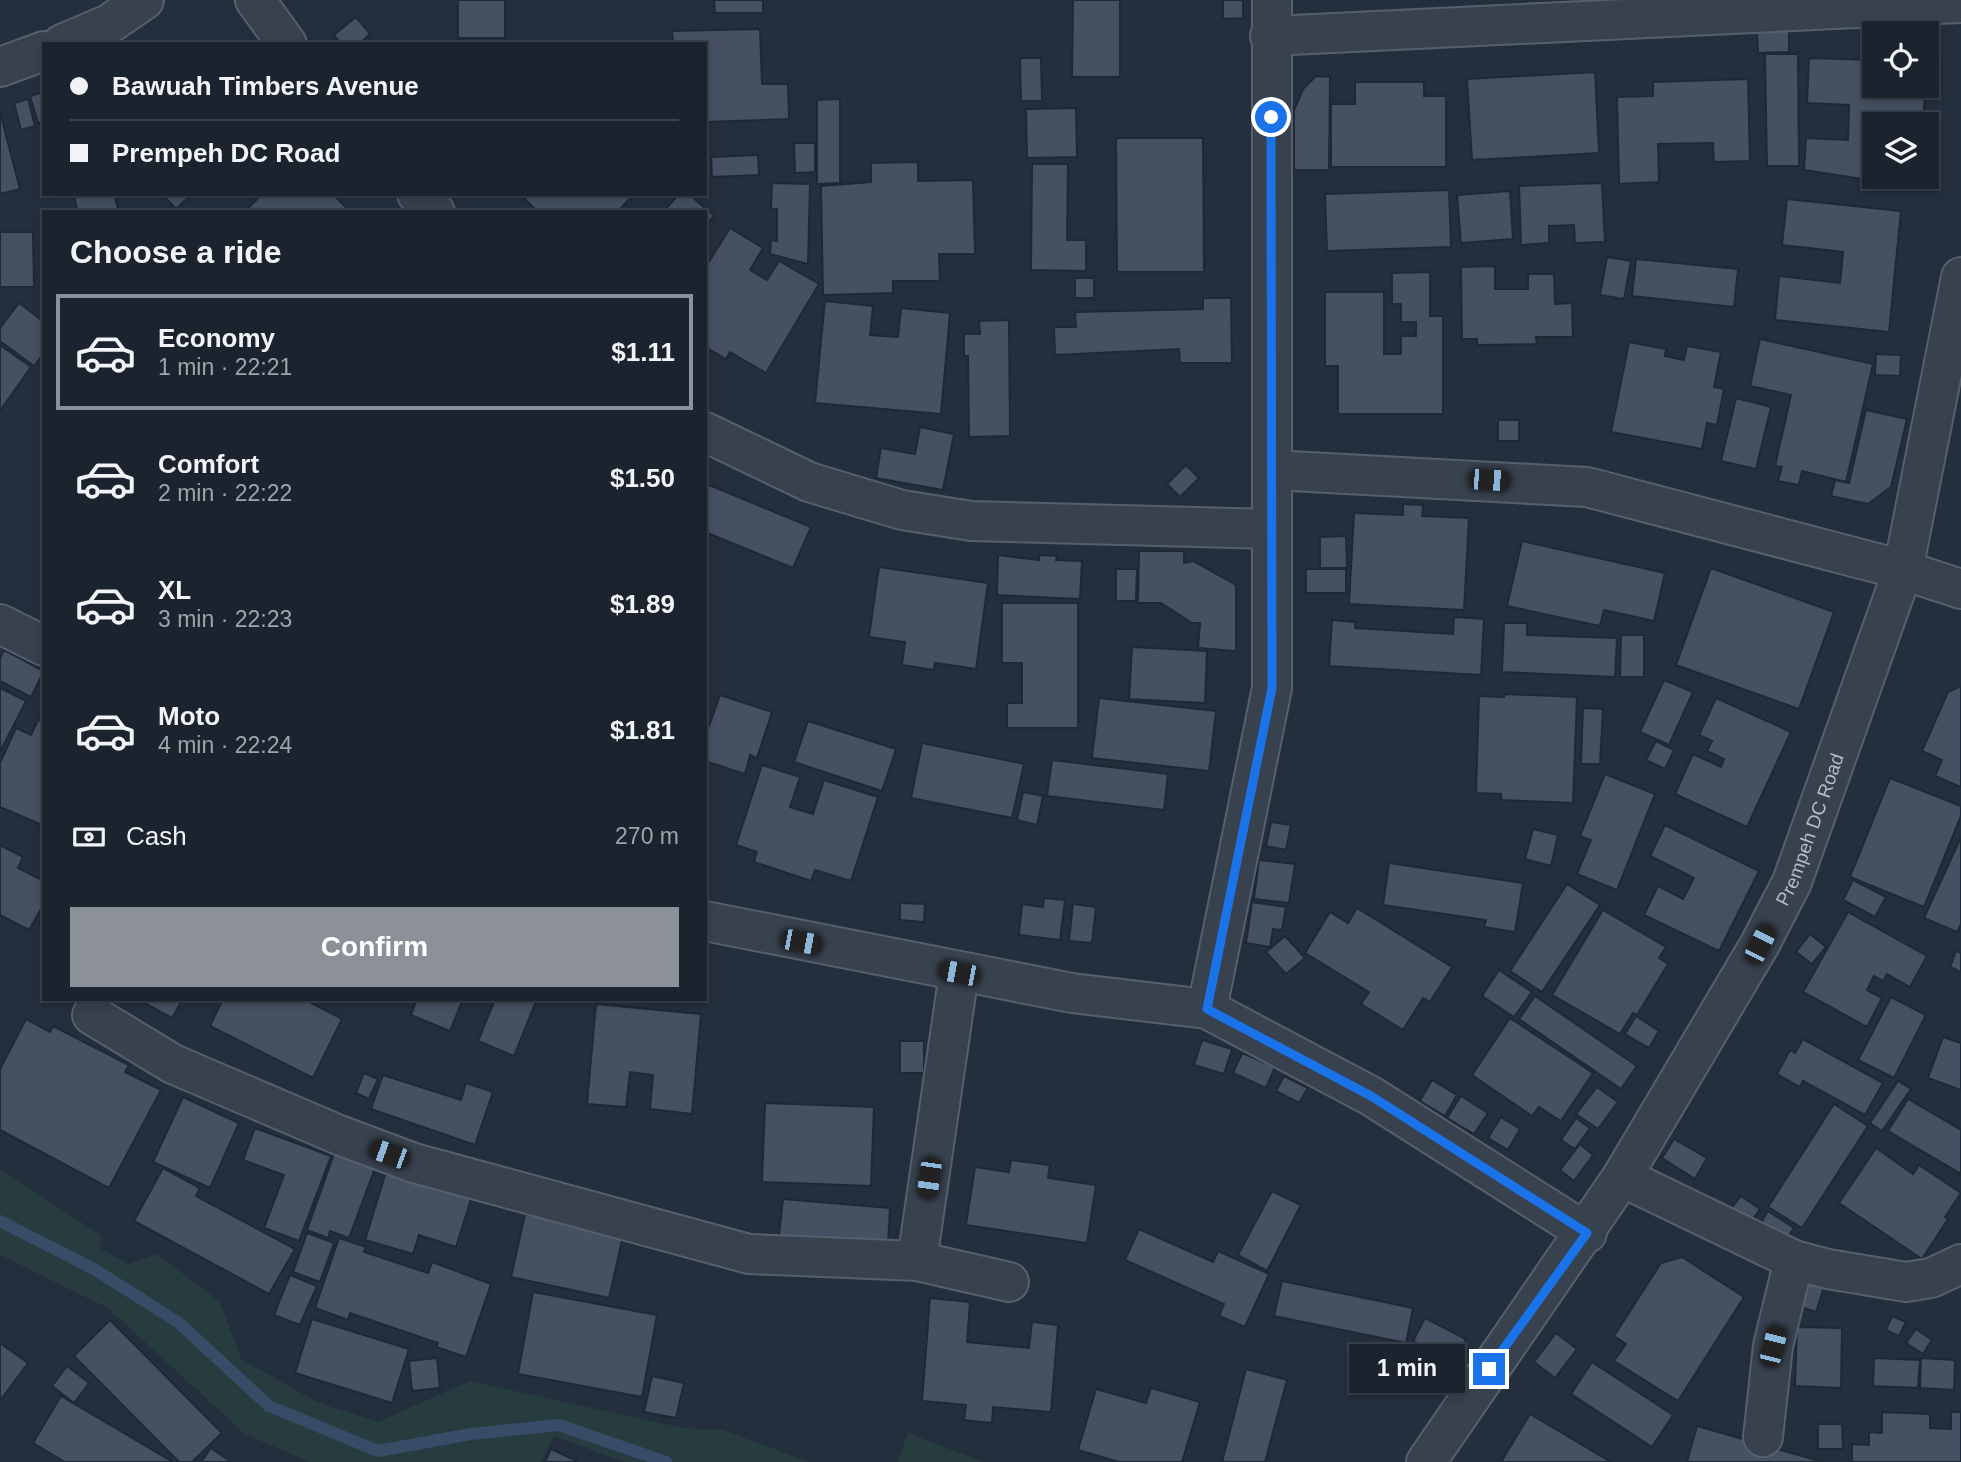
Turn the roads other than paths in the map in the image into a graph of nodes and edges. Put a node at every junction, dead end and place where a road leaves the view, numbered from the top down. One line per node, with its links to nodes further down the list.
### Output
1 (144, 0): 5 (street)
2 (255, 0): 6 (street)
3 (1961, 2): 4 (street)
4 (1271, 18): 13 (street)
5 (67, 42)
6 (286, 42)
7 (42, 52): 8 (street)
8 (0, 66)
9 (419, 196): 10 (street)
10 (433, 210)
11 (1961, 276): 15 (street, Prempeh DC Road)
12 (707, 433): 14 (street)
13 (1272, 470): 14 (street); 15 (street)
14 (1272, 529): 21 (street)
15 (1903, 570): 16 (street); 23 (street, Prempeh DC Road)
16 (1961, 589)
17 (0, 624): 18 (street)
18 (42, 645)
19 (707, 921): 20 (street)
20 (959, 973): 21 (street); 26 (street)
21 (1207, 1009): 24 (street)
22 (92, 1016): 26 (street)
23 (1622, 1177): 24 (street, Prempeh DC Road); 25 (street)
24 (1587, 1233): 30 (street, Prempeh DC Road)
25 (1794, 1260): 27 (street); 29 (street)
26 (917, 1261): 28 (street)
27 (1961, 1264)
28 (1009, 1282)
29 (1763, 1437)
30 (1426, 1462)

